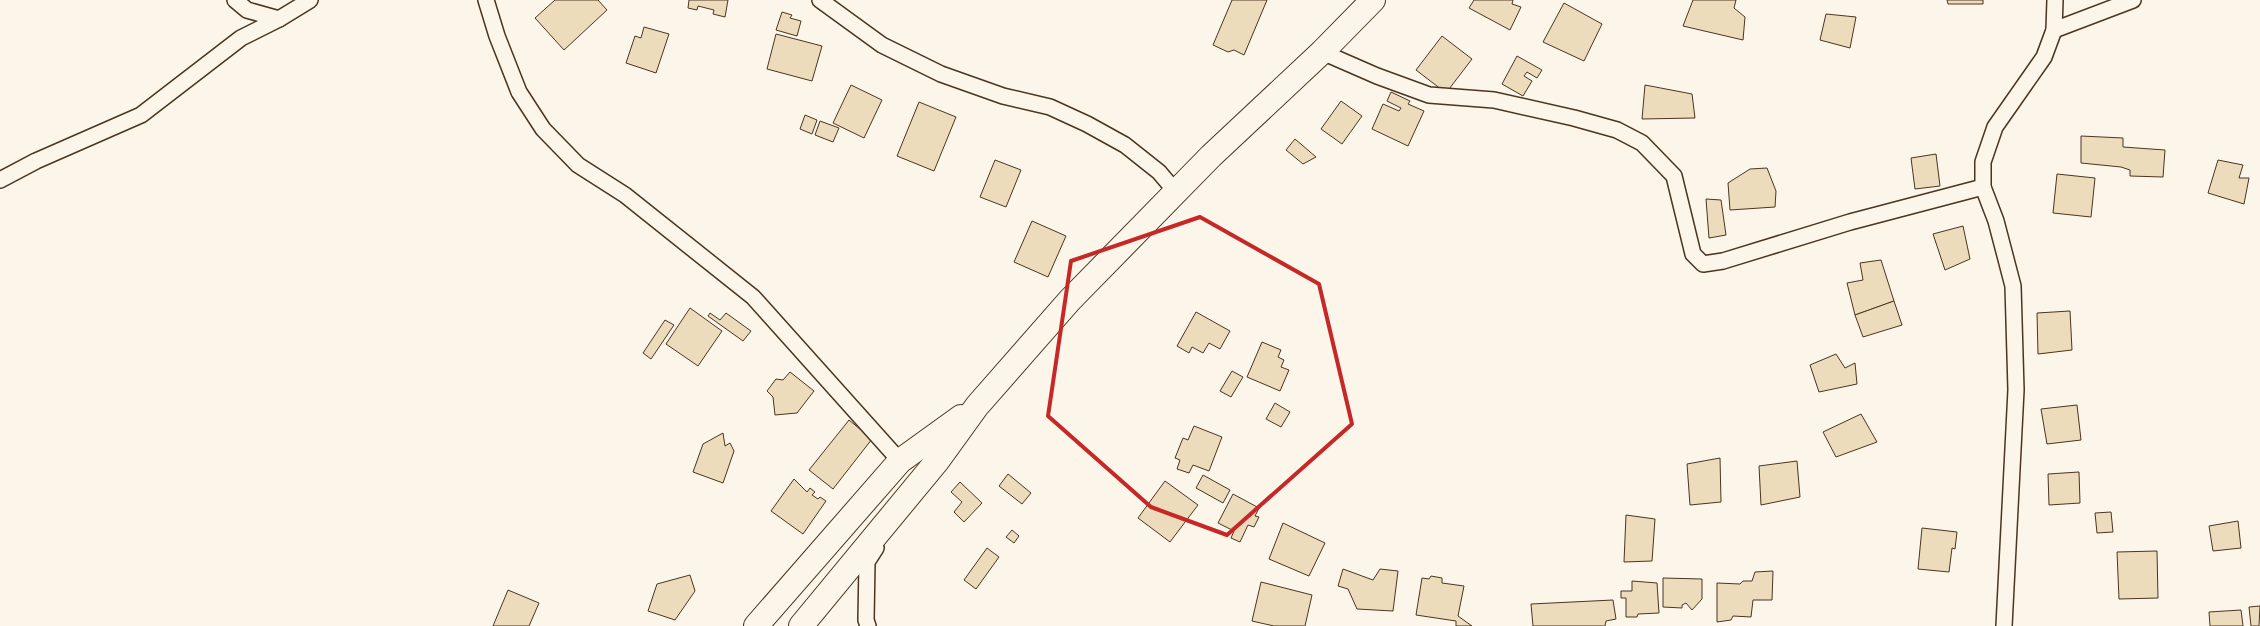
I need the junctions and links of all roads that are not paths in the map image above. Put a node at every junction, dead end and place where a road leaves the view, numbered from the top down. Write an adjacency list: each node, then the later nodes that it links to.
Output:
1 (235, 0): 8 (street)
2 (310, 0): 8 (street)
3 (486, 0): 16 (street)
4 (820, 0): 13 (street)
5 (1373, 0): 10 (main road)
6 (2054, 0): 9 (street)
7 (2133, 0): 9 (street)
8 (280, 20): 11 (street)
9 (2054, 30): 12 (street)
10 (1322, 52): 12 (street); 13 (main road)
11 (0, 180)
12 (1983, 188): 21 (street)
13 (1176, 192): 14 (main road)
14 (977, 406): 15 (main road); 16 (main road)
15 (938, 460): 16 (street); 17 (main road)
16 (900, 461): 18 (main road)
17 (921, 479): 19 (main road); 20 (street)
18 (756, 626)
19 (801, 626)
20 (868, 626)
21 (2004, 626)

